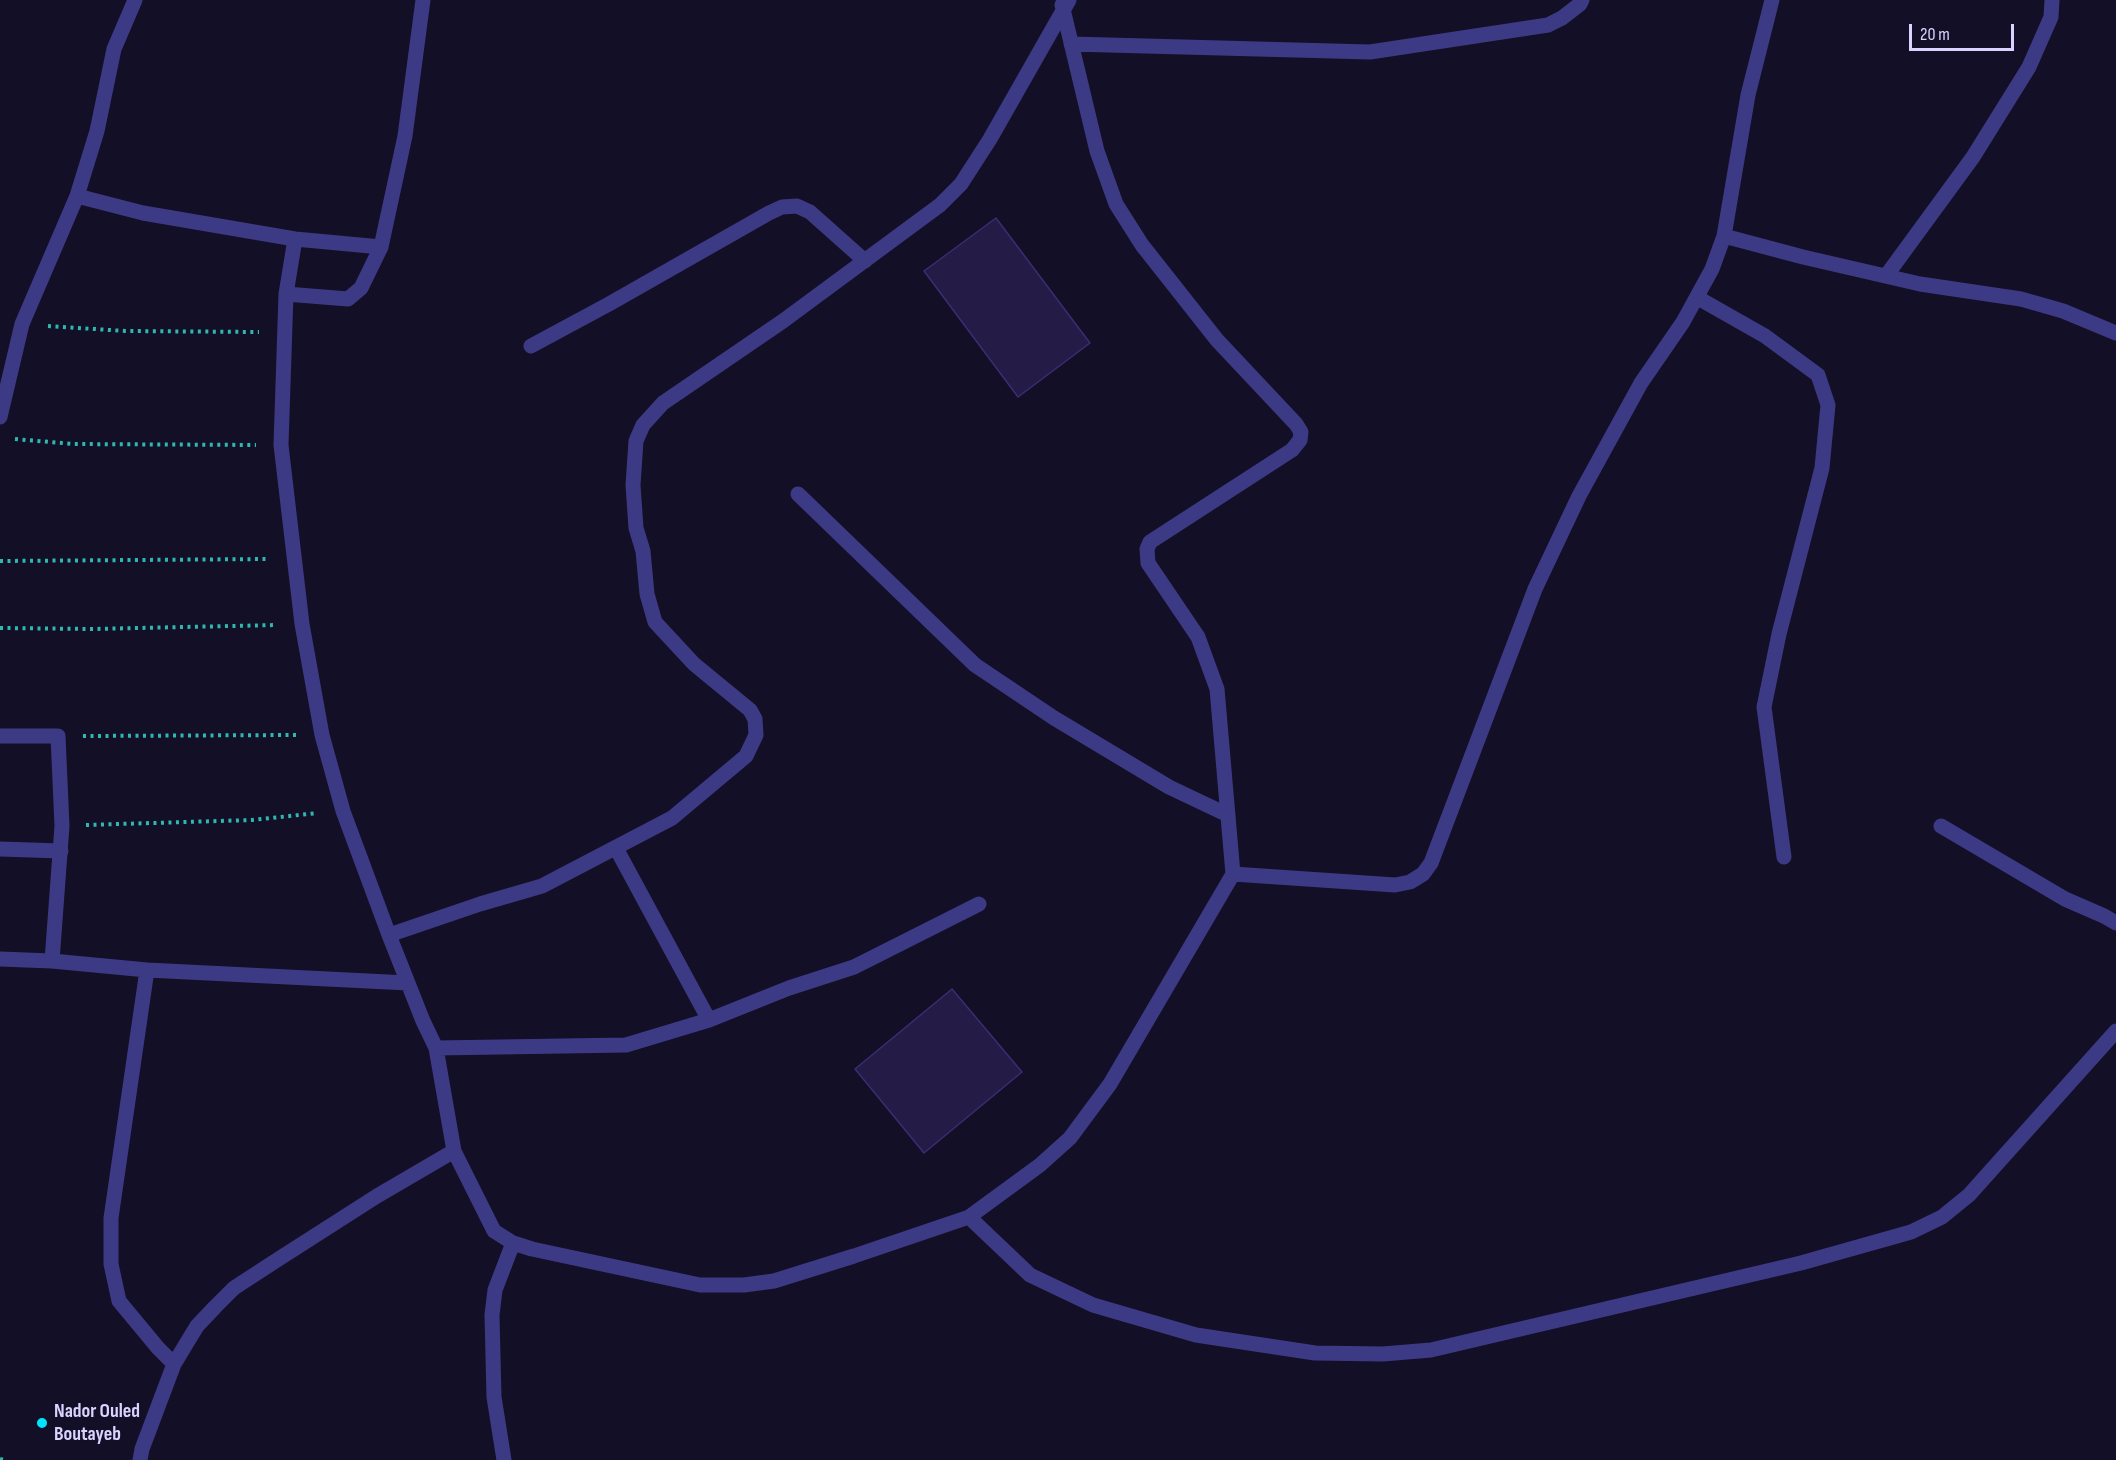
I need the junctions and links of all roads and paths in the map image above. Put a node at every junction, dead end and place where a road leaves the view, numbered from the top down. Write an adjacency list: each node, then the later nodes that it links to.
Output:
1 (135, 0): 8 (street)
2 (423, 0): 11 (street)
3 (1582, 0): 7 (street)
4 (1772, 0): 9 (street)
5 (2052, 0): 13 (street)
6 (1064, 3): 7 (street); 12 (street)
7 (1071, 44): 32 (street)
8 (77, 196): 10 (street); 16 (street)
9 (1724, 236): 13 (street); 15 (street)
10 (295, 239): 11 (street); 14 (street)
11 (381, 247): 14 (street)
12 (865, 261): 19 (street); 35 (street)
13 (1886, 276): 18 (street)
14 (286, 294): 17 (street)
15 (1698, 298): 38 (street); 39 (street)
16 (22, 324): 17 (path); 20 (street)
17 (284, 332): 22 (street)
18 (2116, 333)
19 (531, 346)
20 (0, 417)
21 (10, 439): 22 (path)
22 (281, 445): 24 (street)
23 (798, 494): 32 (street)
24 (293, 559): 25 (path); 26 (street)
25 (0, 561)
26 (302, 624): 27 (path); 28 (street)
27 (0, 628)
28 (322, 735): 30 (path); 31 (street)
29 (0, 736): 30 (street)
30 (58, 736): 33 (street)
31 (343, 811): 33 (path); 42 (street)
32 (1228, 815): 39 (street)
33 (62, 826): 37 (street)
34 (1941, 826): 41 (street)
35 (616, 848): 42 (street); 47 (street)
36 (0, 849): 37 (street)
37 (61, 851): 44 (street)
38 (1784, 857)
39 (1233, 874): 51 (street)
40 (979, 904): 47 (street)
41 (2116, 923)
42 (389, 934): 46 (street)
43 (0, 959): 44 (street)
44 (52, 961): 45 (street)
45 (147, 970): 46 (street); 53 (street)
46 (408, 983): 49 (street)
47 (709, 1020): 49 (street)
48 (2116, 1031): 51 (street)
49 (436, 1048): 50 (street)
50 (453, 1151): 52 (street); 53 (street)
51 (969, 1217): 52 (street)
52 (513, 1243): 55 (street)
53 (174, 1364): 54 (street)
54 (140, 1460)
55 (504, 1460)

